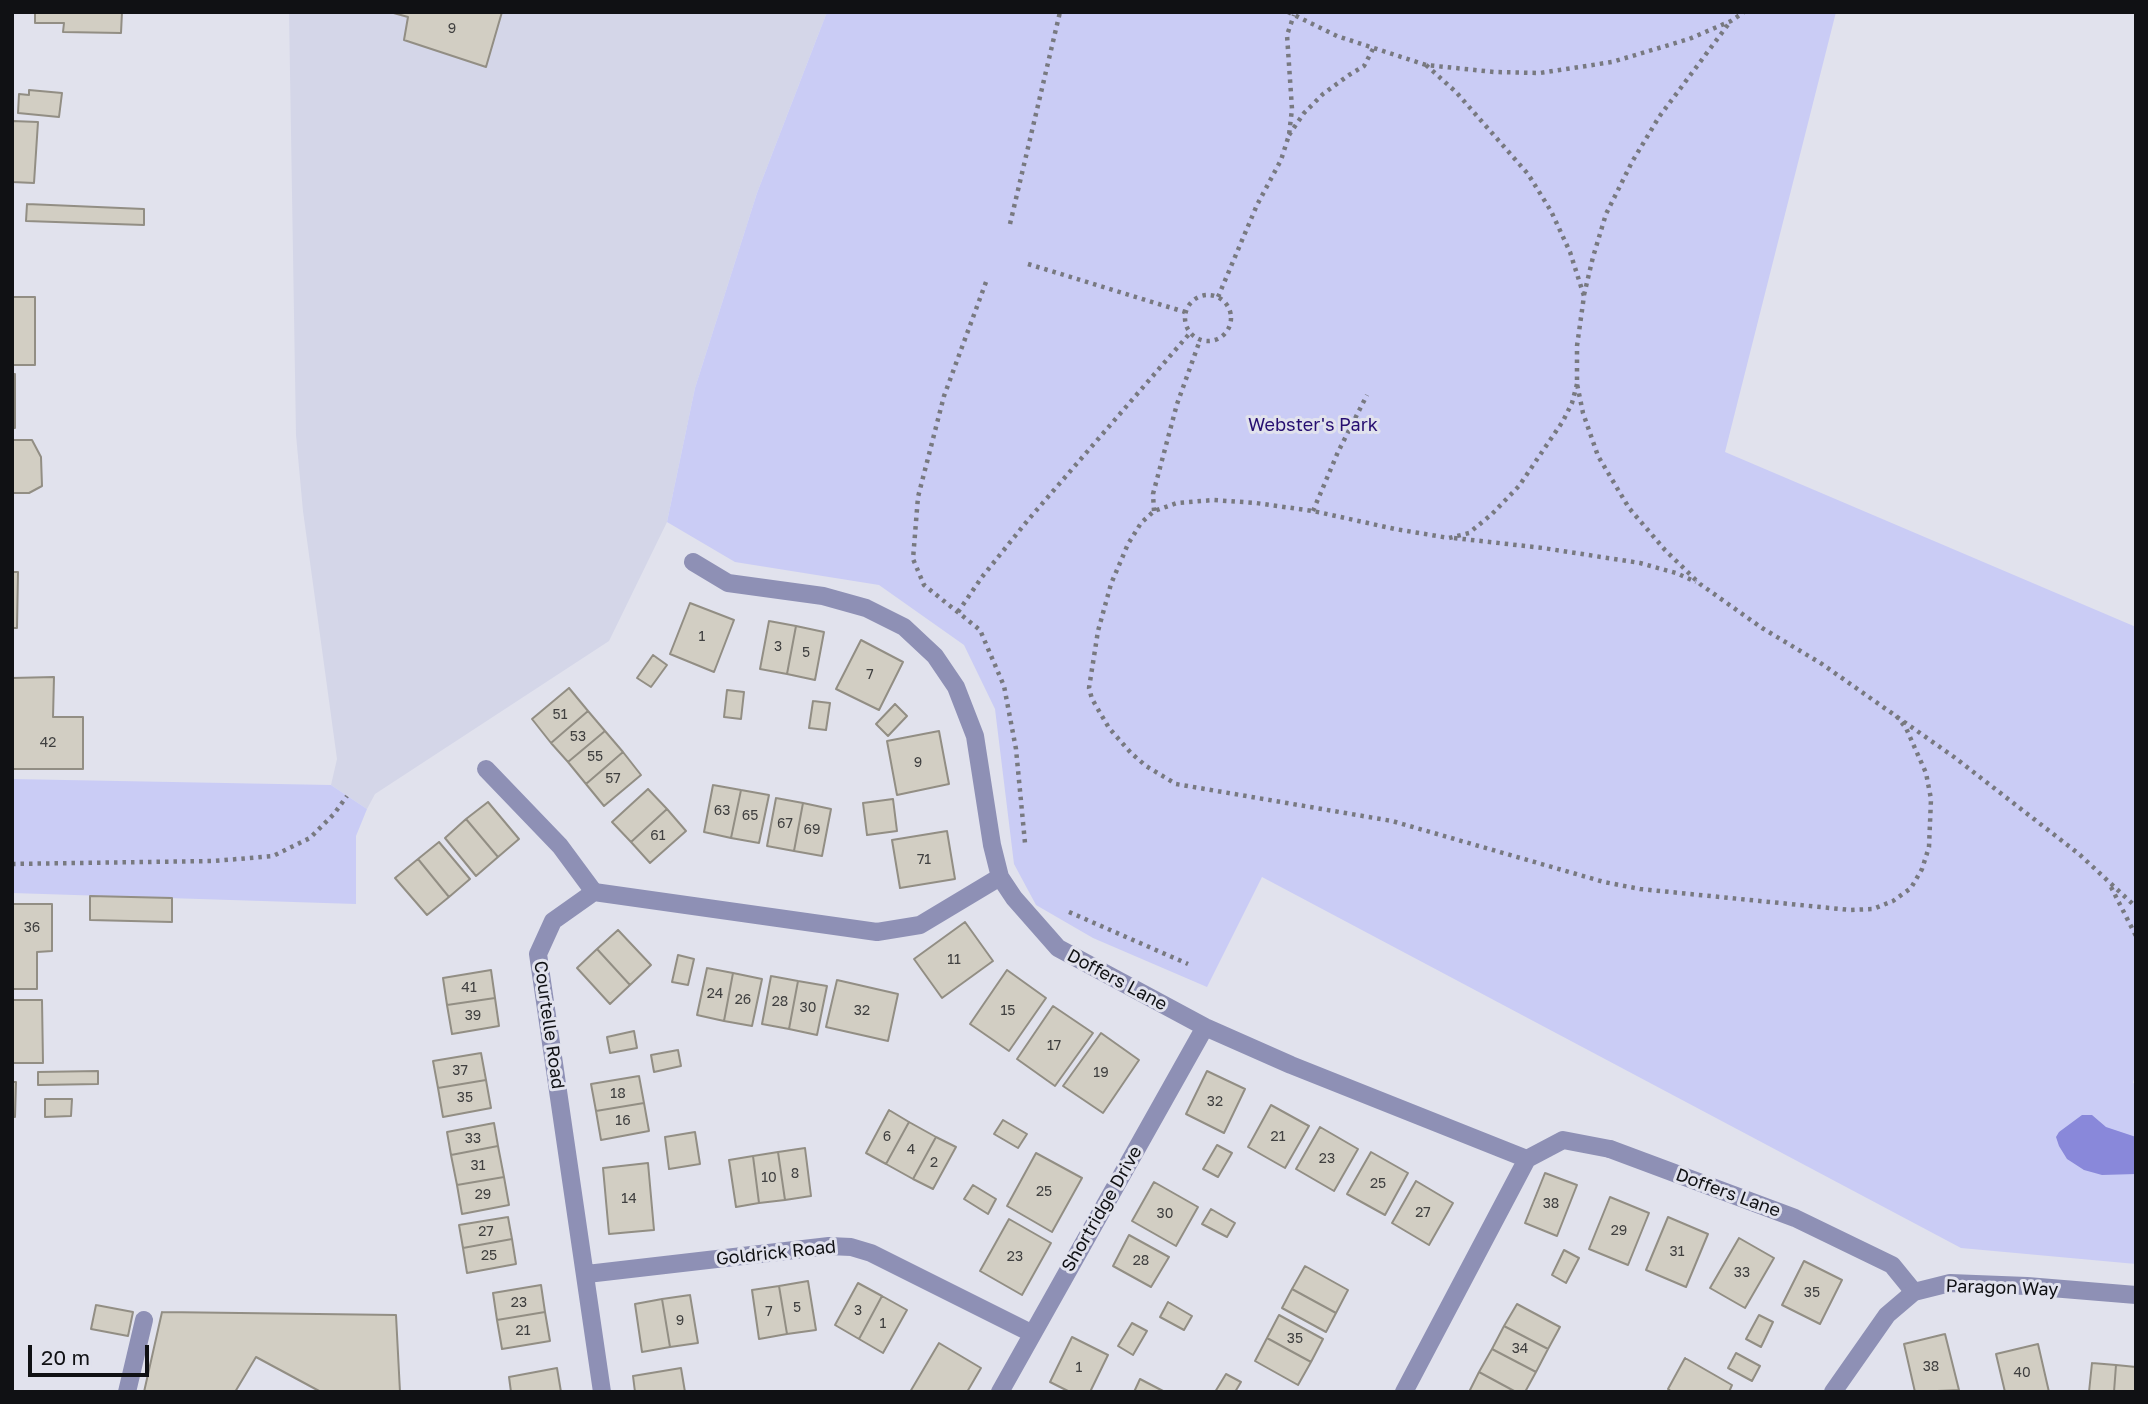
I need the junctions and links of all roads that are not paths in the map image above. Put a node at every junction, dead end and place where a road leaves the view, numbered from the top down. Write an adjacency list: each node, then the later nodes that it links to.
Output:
1 (694, 562): 3 (street, Doffers Lane)
2 (486, 769): 4 (street)
3 (1000, 877): 4 (street); 5 (street, Doffers Lane)
4 (594, 892): 7 (street, Courtelle Road)
5 (1205, 1027): 6 (street, Doffers Lane); 11 (street, Shortridge Drive)
6 (1527, 1159): 8 (street, Doffers Lane); 15 (street)
7 (587, 1274): 11 (street, Goldrick Road); 13 (street, Courtelle Road)
8 (1914, 1292): 9 (street, Paragon Way); 16 (street, Paragon Way)
9 (2136, 1295)
10 (144, 1320): 12 (street)
11 (1031, 1333): 14 (street, Shortridge Drive)
12 (127, 1392)
13 (603, 1392)
14 (1000, 1392)
15 (1404, 1392)
16 (1833, 1392)

